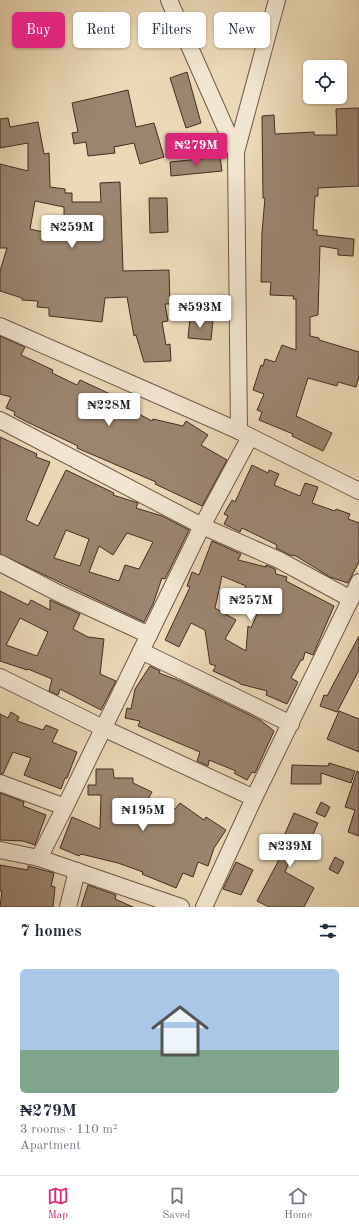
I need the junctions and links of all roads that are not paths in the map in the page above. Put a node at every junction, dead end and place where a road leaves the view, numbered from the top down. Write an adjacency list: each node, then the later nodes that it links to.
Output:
1 (170, 0): 3 (street)
2 (277, 0): 3 (street)
3 (236, 152): 6 (street)
4 (0, 326): 6 (street)
5 (0, 420): 8 (street)
6 (244, 434): 7 (street); 8 (street)
7 (359, 490)
8 (202, 526): 11 (street); 12 (street)
9 (0, 563): 12 (street)
10 (359, 582): 11 (street)
11 (351, 599): 15 (street)
12 (149, 635): 13 (street)
13 (140, 652): 15 (street); 16 (street)
14 (0, 677): 16 (street)
15 (290, 724): 18 (street)
16 (103, 728): 18 (street); 19 (street)
17 (0, 783): 19 (street)
18 (254, 798): 25 (street)
19 (65, 807): 21 (street)
20 (0, 850): 21 (street)
21 (39, 858): 22 (street)
22 (77, 871): 23 (street); 24 (street)
23 (68, 907)
24 (181, 907)
25 (204, 907)

